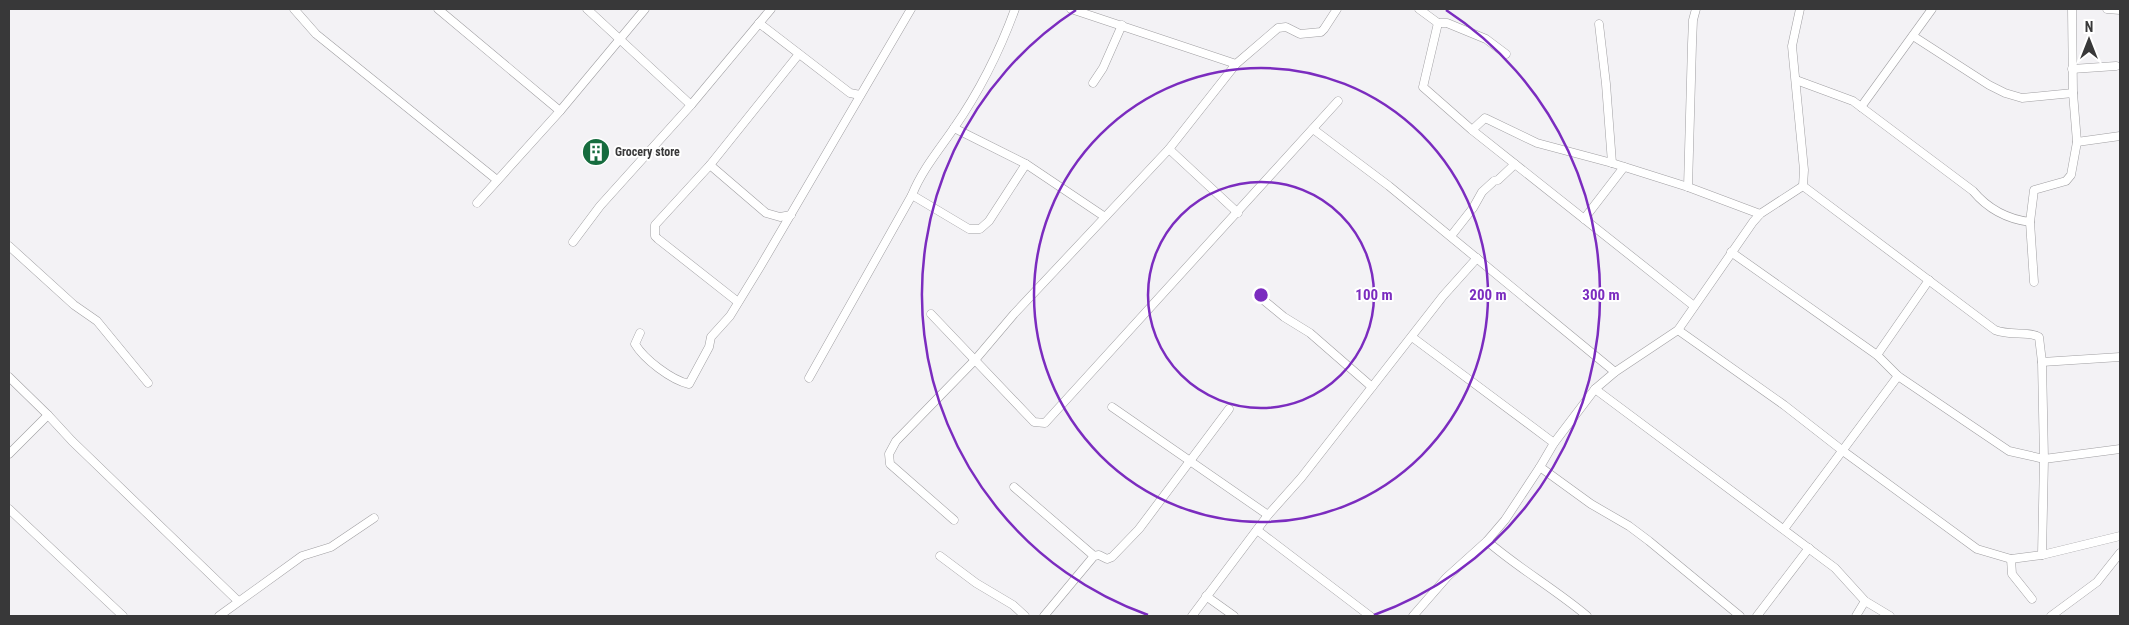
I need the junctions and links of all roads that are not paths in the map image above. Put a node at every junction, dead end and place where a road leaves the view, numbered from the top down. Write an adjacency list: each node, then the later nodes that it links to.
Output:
1 (294, 9): 47 (street)
2 (438, 9): 35 (street)
3 (587, 9): 22 (street)
4 (646, 9): 22 (street)
5 (771, 9): 17 (street)
6 (1015, 9): 36 (street)
7 (1071, 9): 19 (street)
8 (1336, 9): 25 (street)
9 (1420, 9): 18 (street)
10 (1696, 9): 49 (street)
11 (1800, 9): 28 (street)
12 (1932, 9): 21 (street)
13 (2072, 9): 27 (street)
14 (2107, 9): 16 (street)
15 (909, 10): 31 (street)
16 (2120, 10)
17 (759, 23): 23 (street); 33 (street)
18 (1438, 23): 24 (street); 38 (street)
19 (1122, 24): 25 (street); 29 (street)
20 (1599, 24): 42 (street)
21 (1913, 36): 30 (street); 34 (street)
22 (621, 40): 33 (street); 35 (street)
23 (800, 54): 31 (street); 45 (street)
24 (1506, 54)
25 (1236, 64): 41 (street)
26 (2116, 66): 27 (street)
27 (2072, 70): 30 (street)
28 (1796, 80): 34 (street); 48 (street)
29 (1094, 83)
30 (2073, 93): 40 (street)
31 (860, 95): 54 (street)
32 (1338, 101): 37 (street)
33 (692, 106): 59 (street)
34 (1861, 107): 57 (street)
35 (560, 111): 47 (street)
36 (954, 128): 43 (street); 50 (street)
37 (1313, 129): 52 (street); 58 (street)
38 (1472, 130): 42 (street); 44 (street)
39 (2120, 136): 40 (street)
40 (2077, 142): 57 (street)
41 (1169, 149): 52 (street); 55 (street)
42 (1612, 163): 46 (street)
43 (1026, 164): 50 (street); 55 (street)
44 (1515, 164): 56 (street); 58 (street)
45 (710, 165): 54 (street); 66 (street)
46 (1624, 167): 49 (street); 56 (street)
47 (497, 180): 51 (street)
48 (1803, 186): 53 (street); 63 (street)
49 (1688, 187): 53 (street)
50 (912, 196): 79 (street)
51 (477, 203)
52 (1238, 213): 74 (street)
53 (1760, 214): 61 (street)
54 (791, 215): 66 (street)
55 (1105, 217): 74 (street)
56 (1584, 219): 67 (street)
57 (2030, 222): 64 (street)
58 (1451, 236): 62 (street)
59 (573, 242)
60 (9, 246): 80 (street)
61 (1731, 252): 67 (street); 72 (street)
62 (1477, 258): 71 (street); 76 (street)
63 (1929, 280): 72 (street); 75 (street)
64 (2034, 282)
65 (1261, 298): 81 (street)
66 (738, 302): 70 (street)
67 (1694, 306): 69 (street)
68 (931, 314): 74 (street)
69 (1678, 330): 76 (street); 88 (street)
70 (640, 333)
71 (1412, 337): 81 (street); 86 (street)
72 (1877, 355): 77 (street)
73 (2120, 357): 75 (street)
74 (975, 360): 97 (street)
75 (2042, 362): 90 (street)
76 (1615, 372): 82 (street)
77 (1898, 376): 88 (street); 90 (street)
78 (9, 377): 85 (street)
79 (809, 378)
80 (148, 383)
81 (1372, 387): 95 (street)
82 (1595, 389): 86 (street); 98 (street)
83 (1112, 407): 91 (street)
84 (1229, 409): 91 (street)
85 (48, 415): 89 (street); 110 (street)
86 (1554, 443): 92 (street)
87 (2120, 449): 90 (street)
88 (1843, 451): 98 (street); 107 (street)
89 (9, 454)
90 (2044, 459): 104 (street)
91 (1188, 462): 95 (street); 106 (street)
92 (1540, 467): 101 (street); 121 (street)
93 (1014, 487): 106 (street)
94 (9, 508): 113 (street)
95 (1268, 515): 99 (street)
96 (374, 518): 110 (street)
97 (954, 520)
98 (1784, 529): 102 (street)
99 (1256, 530): 108 (street); 119 (street)
100 (2120, 536): 104 (street)
101 (1486, 541): 112 (street); 120 (street)
102 (1809, 548): 111 (street); 122 (street)
103 (2120, 553): 125 (street)
104 (2042, 555): 107 (street)
105 (940, 556): 115 (street)
106 (1094, 556): 116 (street)
107 (2011, 559): 109 (street)
108 (1206, 596): 117 (street); 118 (street)
109 (2032, 599)
110 (238, 601): 114 (street)
111 (1865, 601): 123 (street); 124 (street)
112 (1417, 615)
113 (123, 616)
114 (219, 616)
115 (1025, 616)
116 (1044, 616)
117 (1192, 616)
118 (1234, 616)
119 (1370, 616)
120 (1587, 616)
121 (1740, 616)
122 (1757, 616)
123 (1856, 616)
124 (1890, 616)
125 (2052, 616)

